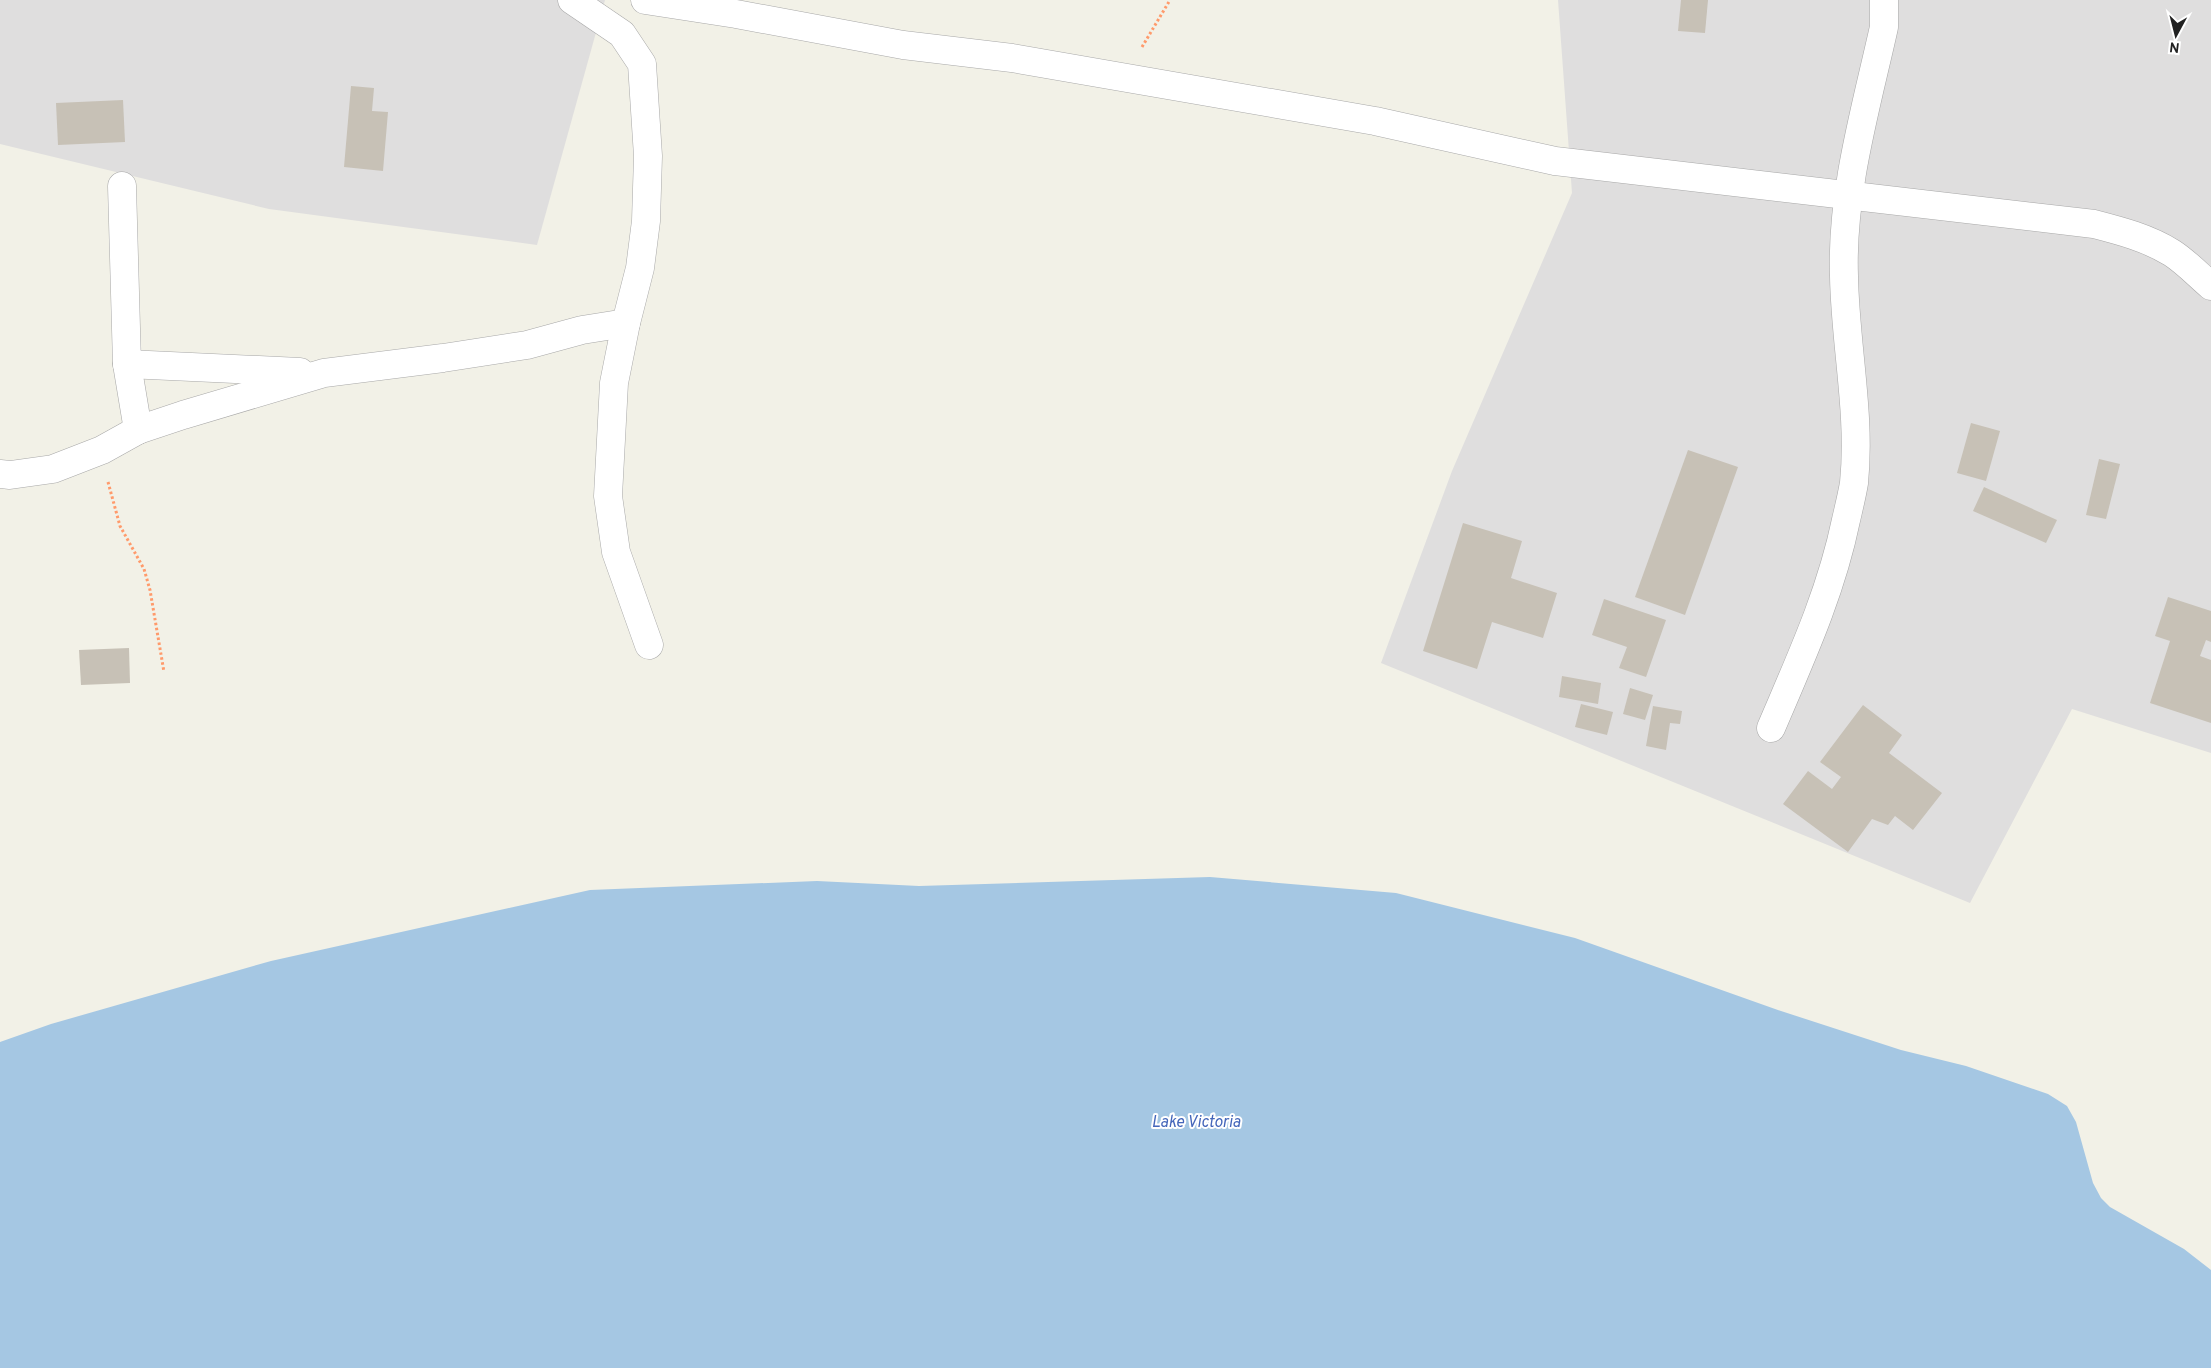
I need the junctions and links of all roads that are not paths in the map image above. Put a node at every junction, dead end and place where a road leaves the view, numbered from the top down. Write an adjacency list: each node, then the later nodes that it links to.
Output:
1 (572, 0): 7 (street)
2 (645, 0): 5 (street)
3 (1884, 0): 5 (street)
4 (122, 186): 8 (street)
5 (1848, 195): 6 (street); 13 (street)
6 (2211, 286)
7 (626, 324): 9 (street); 12 (street)
8 (127, 364): 9 (street); 10 (street)
9 (324, 373): 10 (street)
10 (138, 430): 11 (street)
11 (0, 474)
12 (649, 645)
13 (1771, 728)

